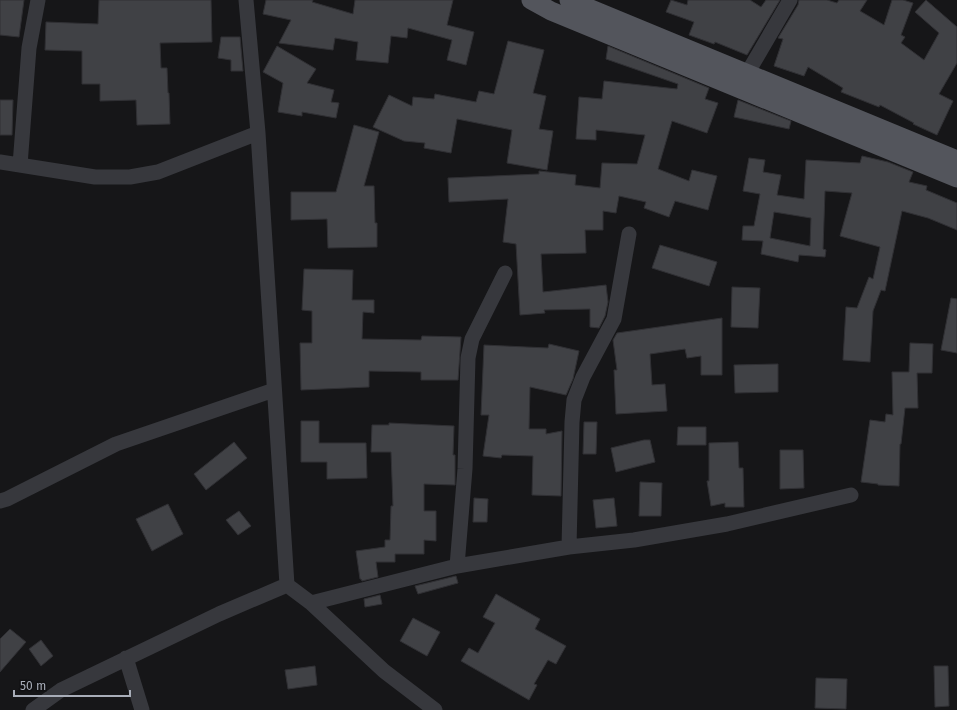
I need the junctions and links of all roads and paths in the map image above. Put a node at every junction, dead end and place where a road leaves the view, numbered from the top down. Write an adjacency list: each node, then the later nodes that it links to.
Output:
1 (38, 0): 10 (street)
2 (246, 0): 7 (street)
3 (531, 0): 11 (main road)
4 (570, 0): 6 (main road)
5 (790, 0): 6 (street)
6 (748, 72): 8 (main road)
7 (258, 133): 10 (street); 14 (street)
8 (957, 160)
9 (0, 162): 10 (street)
10 (20, 165)
11 (957, 178)
12 (629, 234): 17 (street)
13 (505, 273): 18 (street)
14 (274, 390): 16 (street); 19 (street)
15 (851, 495): 17 (street)
16 (0, 501)
17 (568, 547): 18 (street)
18 (457, 566): 20 (street)
19 (287, 585): 20 (street); 21 (street)
20 (311, 603): 24 (street)
21 (126, 658): 22 (street); 23 (street)
22 (33, 710)
23 (142, 710)
24 (435, 710)

